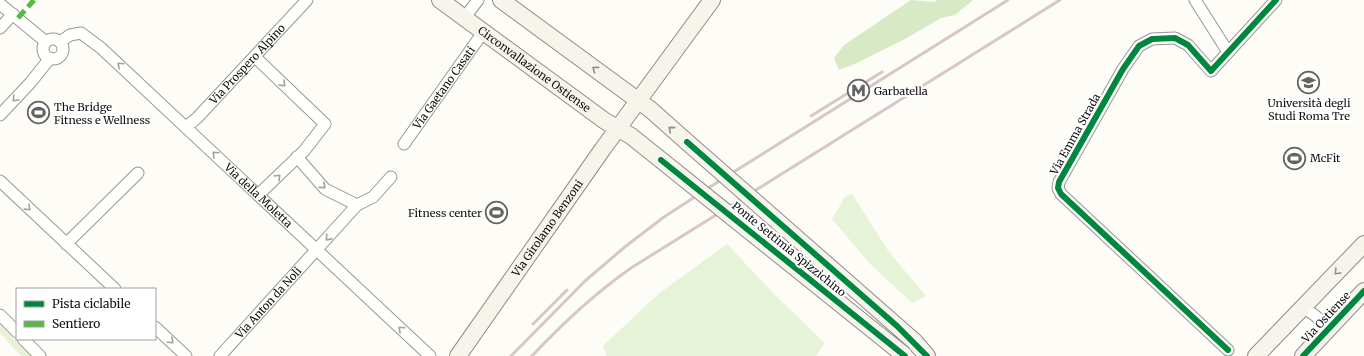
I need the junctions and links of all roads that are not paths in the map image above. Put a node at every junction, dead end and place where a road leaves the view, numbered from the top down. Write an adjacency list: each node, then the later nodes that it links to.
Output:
1 (307, 0): 16 (street, Via Prospero Alpino)
2 (440, 0): 10 (main road, Circonvallazione Ostiense)
3 (478, 0): 10 (street)
4 (501, 0): 18 (main road, one-way to 4)
5 (712, 0): 18 (main road, Via Girolamo Benzoni)
6 (1195, 0): 15 (street)
7 (1276, 0): 15 (street)
8 (0, 4): 9 (street)
9 (13, 14): 11 (street); 13 (street)
10 (465, 17): 12 (main road, Circonvallazione Ostiense)
11 (0, 28)
12 (484, 31): 21 (main road, Circonvallazione Ostiense); 22 (street, Via Gaetano Casati)
13 (46, 42): 14 (street); 17 (street)
14 (60, 42): 17 (street); 20 (street, Via della Moletta, one-way to 14)
15 (1228, 52): 40 (street, Via Emma Strada)
16 (255, 57): 20 (street, Via Prospero Alpino); 23 (street, one-way to 23)
17 (50, 58): 19 (street, one-way to 19)
18 (638, 101): 21 (main road, Via Girolamo Benzoni); 47 (main road, Ponte Settimia Spizzichino, one-way to 18, bridge)
19 (0, 115)
20 (186, 127): 27 (street, Via della Moletta, one-way to 20)
21 (628, 134): 41 (main road, Ponte Settimia Spizzichino, bridge); 46 (main road, Via Girolamo Benzoni)
22 (404, 144)
23 (297, 158): 27 (street, one-way to 23); 28 (street, one-way to 28)
24 (138, 172): 29 (street)
25 (391, 177): 28 (street, Via Anton da Noli)
26 (0, 181): 29 (street, one-way to 29)
27 (258, 195): 31 (street, Via della Moletta)
28 (357, 205): 31 (street, Via Anton da Noli, one-way to 31)
29 (66, 244): 32 (street)
30 (1364, 244): 34 (main road, Via Ostiense, one-way to 34)
31 (317, 250): 44 (street, Via Anton da Noli); 45 (street, Via della Moletta, one-way to 31)
32 (114, 288)
33 (1364, 291): 38 (main road, Via Ostiense)
34 (1303, 308): 38 (street, Via Ostiense); 48 (main road, Via Ostiense)
35 (0, 315): 37 (street)
36 (156, 328): 43 (street, one-way to 43)
37 (16, 331)
38 (1323, 335): 49 (main road, Via Ostiense)
39 (24, 340): 42 (street)
40 (1228, 350)
41 (904, 355)
42 (40, 356)
43 (186, 356)
44 (220, 356)
45 (430, 356)
46 (458, 356)
47 (927, 356)
48 (1256, 356)
49 (1303, 356)

